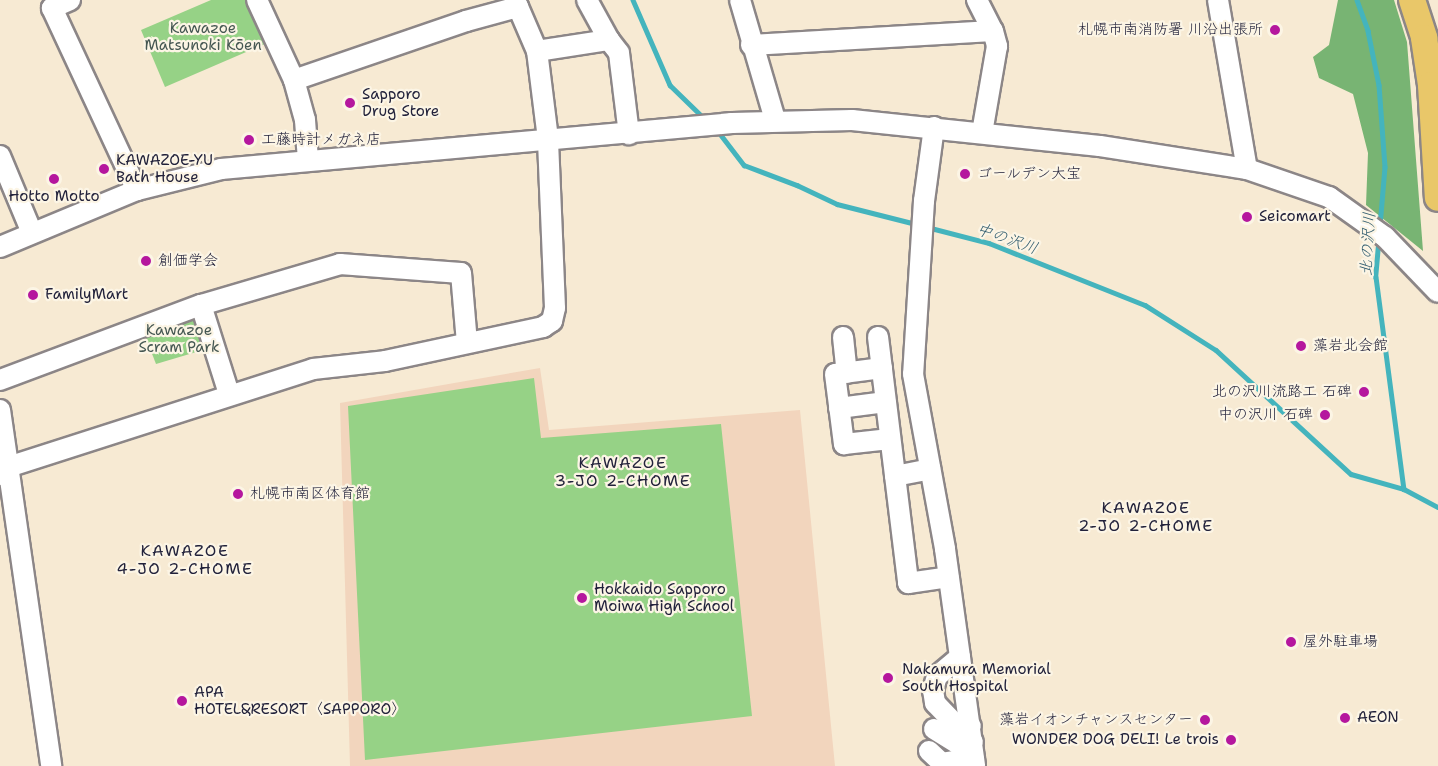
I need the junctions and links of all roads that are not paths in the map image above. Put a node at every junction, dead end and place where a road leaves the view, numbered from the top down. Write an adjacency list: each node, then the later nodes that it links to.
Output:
1 (70, 0): 22 (street)
2 (257, 0): 13 (street)
3 (587, 0): 10 (street)
4 (740, 0): 11 (street)
5 (977, 0): 9 (street)
6 (1218, 0): 21 (street)
7 (1412, 0): 23 (main road)
8 (516, 3): 12 (street); 13 (street)
9 (993, 31): 11 (street); 16 (street)
10 (609, 40): 12 (street); 17 (street)
11 (751, 45): 14 (street)
12 (537, 51): 18 (street)
13 (294, 80): 20 (street)
14 (775, 120): 15 (street); 17 (street)
15 (934, 127): 16 (street); 40 (street)
16 (982, 133): 21 (street)
17 (629, 134): 18 (street)
18 (548, 139): 20 (street); 30 (street)
19 (0, 156): 24 (street)
20 (308, 160): 22 (street)
21 (1247, 169): 26 (street)
22 (137, 190): 24 (street)
23 (1438, 198)
24 (32, 233): 25 (street)
25 (0, 247)
26 (1438, 292)
27 (201, 305): 30 (street); 33 (street); 34 (street)
28 (843, 337): 32 (street)
29 (878, 337): 31 (street)
30 (468, 343): 34 (street)
31 (882, 368): 32 (street); 35 (street)
32 (847, 373): 36 (street)
33 (0, 380)
34 (229, 394): 41 (street)
35 (886, 402): 36 (street); 39 (street)
36 (839, 408): 39 (street)
37 (0, 410): 38 (street)
38 (0, 417): 41 (street)
39 (890, 439): 42 (street)
40 (930, 469): 42 (street); 43 (street)
41 (4, 471): 48 (street)
42 (895, 476): 43 (street)
43 (949, 577): 44 (street)
44 (960, 657): 46 (street); 46 (street)
45 (934, 729): 46 (street)
46 (973, 748): 47 (street)
47 (929, 751)
48 (51, 766)

